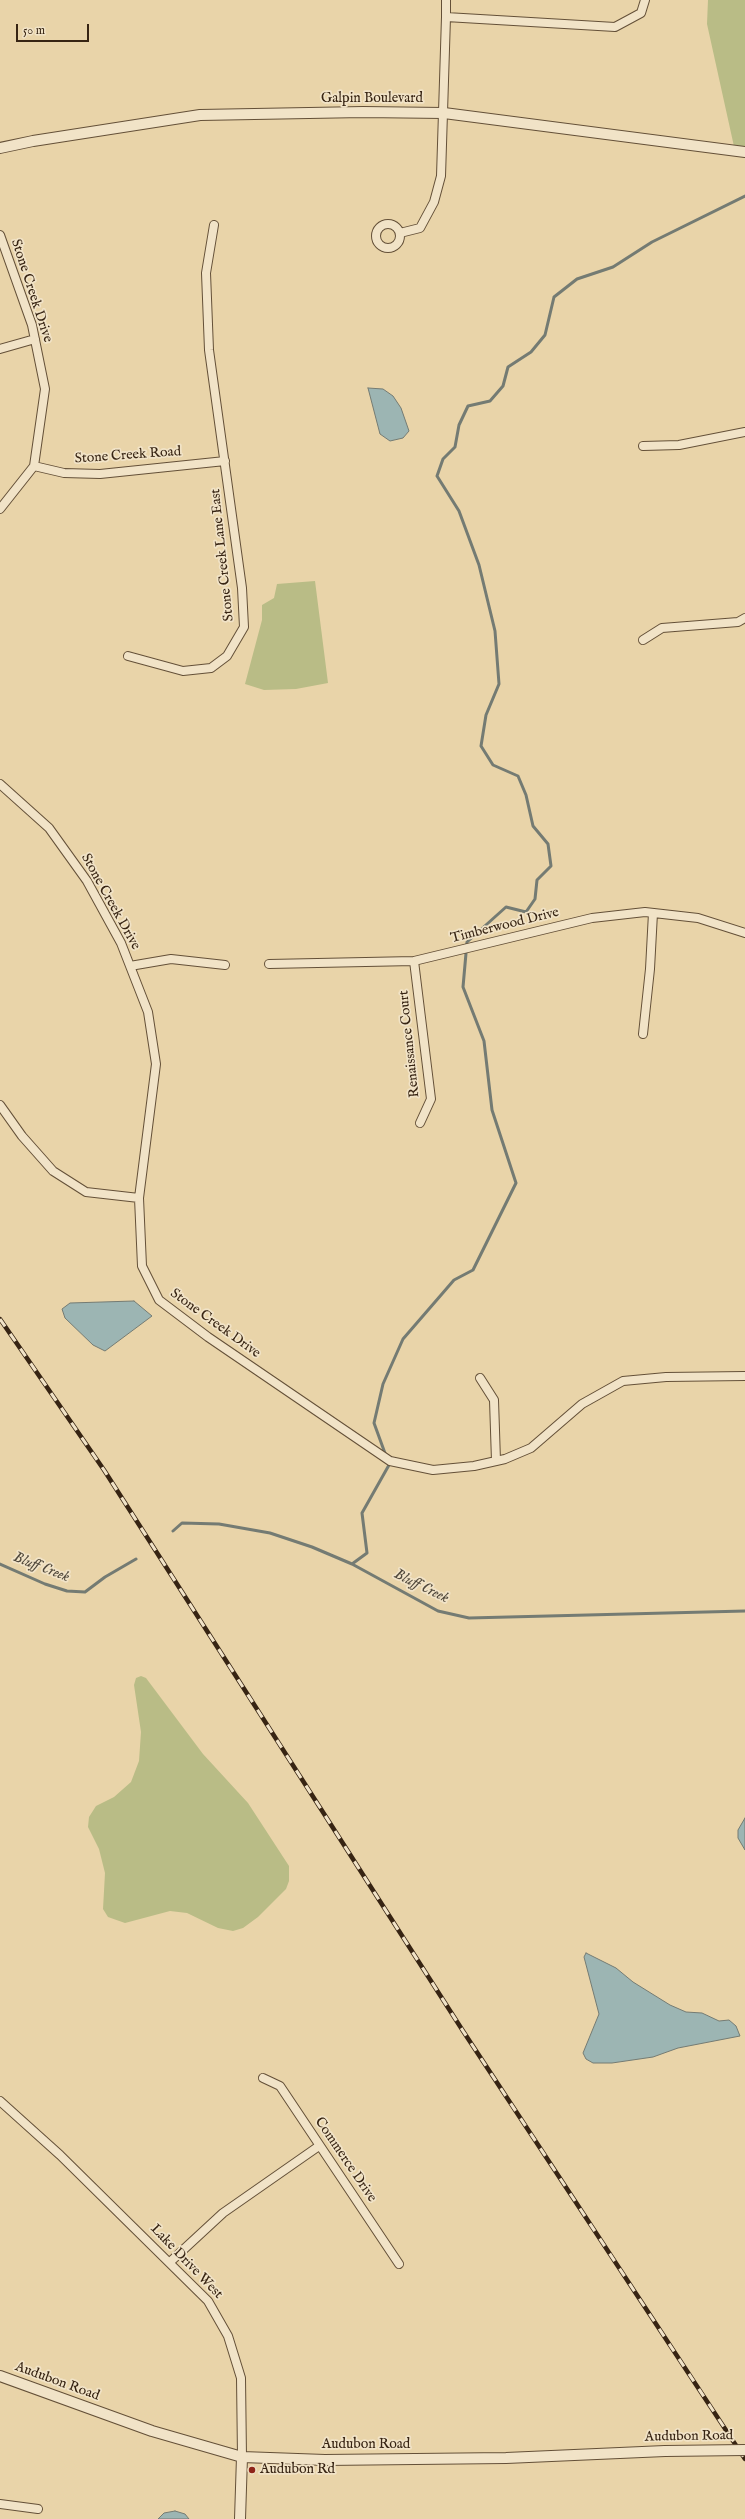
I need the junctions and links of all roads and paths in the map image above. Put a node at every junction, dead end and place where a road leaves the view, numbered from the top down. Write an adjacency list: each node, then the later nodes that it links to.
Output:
1 (446, 0): 3 (street)
2 (645, 0): 3 (street)
3 (446, 17): 4 (street)
4 (444, 113): 5 (street, Galpin Boulevard); 6 (street, Galpin Boulevard); 8 (street)
5 (0, 148)
6 (745, 152)
7 (214, 224): 14 (street, Stone Creek Lane East)
8 (400, 233)
9 (0, 235): 10 (street, Stone Creek Drive)
10 (35, 338): 11 (street); 15 (street, Stone Creek Drive)
11 (0, 349)
12 (745, 432): 13 (street)
13 (643, 446)
14 (225, 460): 15 (street, Stone Creek Road); 19 (street, Stone Creek Lane East)
15 (34, 466): 16 (street)
16 (0, 509)
17 (745, 618): 18 (street)
18 (643, 640)
19 (128, 656)
20 (0, 784): 26 (street, Stone Creek Drive)
21 (653, 913): 22 (street, Timberwood Drive); 23 (street, Timberwood Drive); 27 (street)
22 (745, 933)
23 (414, 961): 24 (street, Timberwood Drive); 29 (street, Renaissance Court)
24 (269, 964)
25 (225, 965): 26 (street)
26 (130, 966): 30 (street, Stone Creek Drive)
27 (643, 1034)
28 (0, 1105): 30 (street)
29 (420, 1123)
30 (139, 1198): 33 (street, Stone Creek Drive)
31 (745, 1376): 33 (street, Stone Creek Drive)
32 (480, 1378): 33 (street)
33 (496, 1461)
34 (263, 2078): 36 (street, Commerce Drive)
35 (0, 2101): 37 (street, Lake Drive West)
36 (319, 2146): 37 (street); 38 (street, Commerce Drive)
37 (170, 2262): 41 (street, Lake Drive West)
38 (399, 2264)
39 (0, 2376): 41 (street, Audubon Road)
40 (745, 2450): 41 (street, Audubon Road, bridge)
41 (242, 2457): 44 (street, Lake Drive West)
42 (0, 2504): 43 (street)
43 (38, 2510)
44 (240, 2519)

